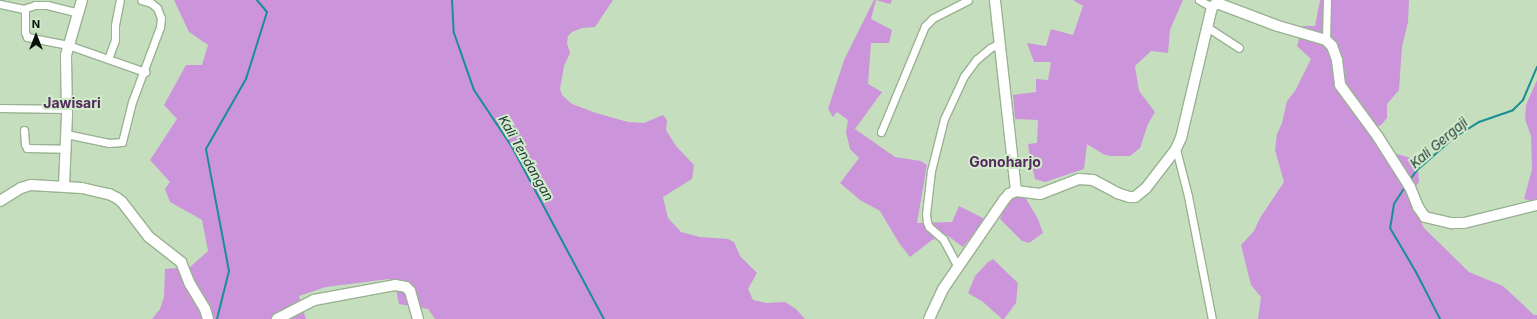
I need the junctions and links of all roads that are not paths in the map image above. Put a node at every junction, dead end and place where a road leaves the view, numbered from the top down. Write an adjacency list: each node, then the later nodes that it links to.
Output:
1 (82, 0): 11 (street)
2 (120, 0): 17 (street)
3 (141, 0): 18 (street)
4 (968, 0): 22 (street)
5 (996, 0): 14 (street)
6 (1199, 0): 8 (street)
7 (1327, 0): 13 (street)
8 (1216, 3): 12 (street); 13 (street)
9 (0, 4): 10 (street)
10 (25, 9): 11 (street); 15 (street)
11 (78, 13): 15 (street)
12 (1208, 27): 16 (street); 25 (street)
13 (1326, 40): 29 (street)
14 (1000, 43): 27 (street); 30 (street)
15 (68, 45): 17 (street); 20 (street)
16 (1239, 48)
17 (108, 59): 18 (street)
18 (145, 72): 23 (street)
19 (0, 108): 20 (street)
20 (67, 109): 23 (street)
21 (24, 130): 24 (street)
22 (881, 132)
23 (66, 134): 24 (street)
24 (66, 149): 26 (street)
25 (1176, 149): 27 (street); 35 (street)
26 (64, 186): 28 (street); 31 (street)
27 (1016, 191): 30 (street)
28 (0, 201)
29 (1537, 205)
30 (958, 267): 34 (street)
31 (208, 319)
32 (277, 319): 33 (street)
33 (418, 319)
34 (929, 319)
35 (1212, 319)

